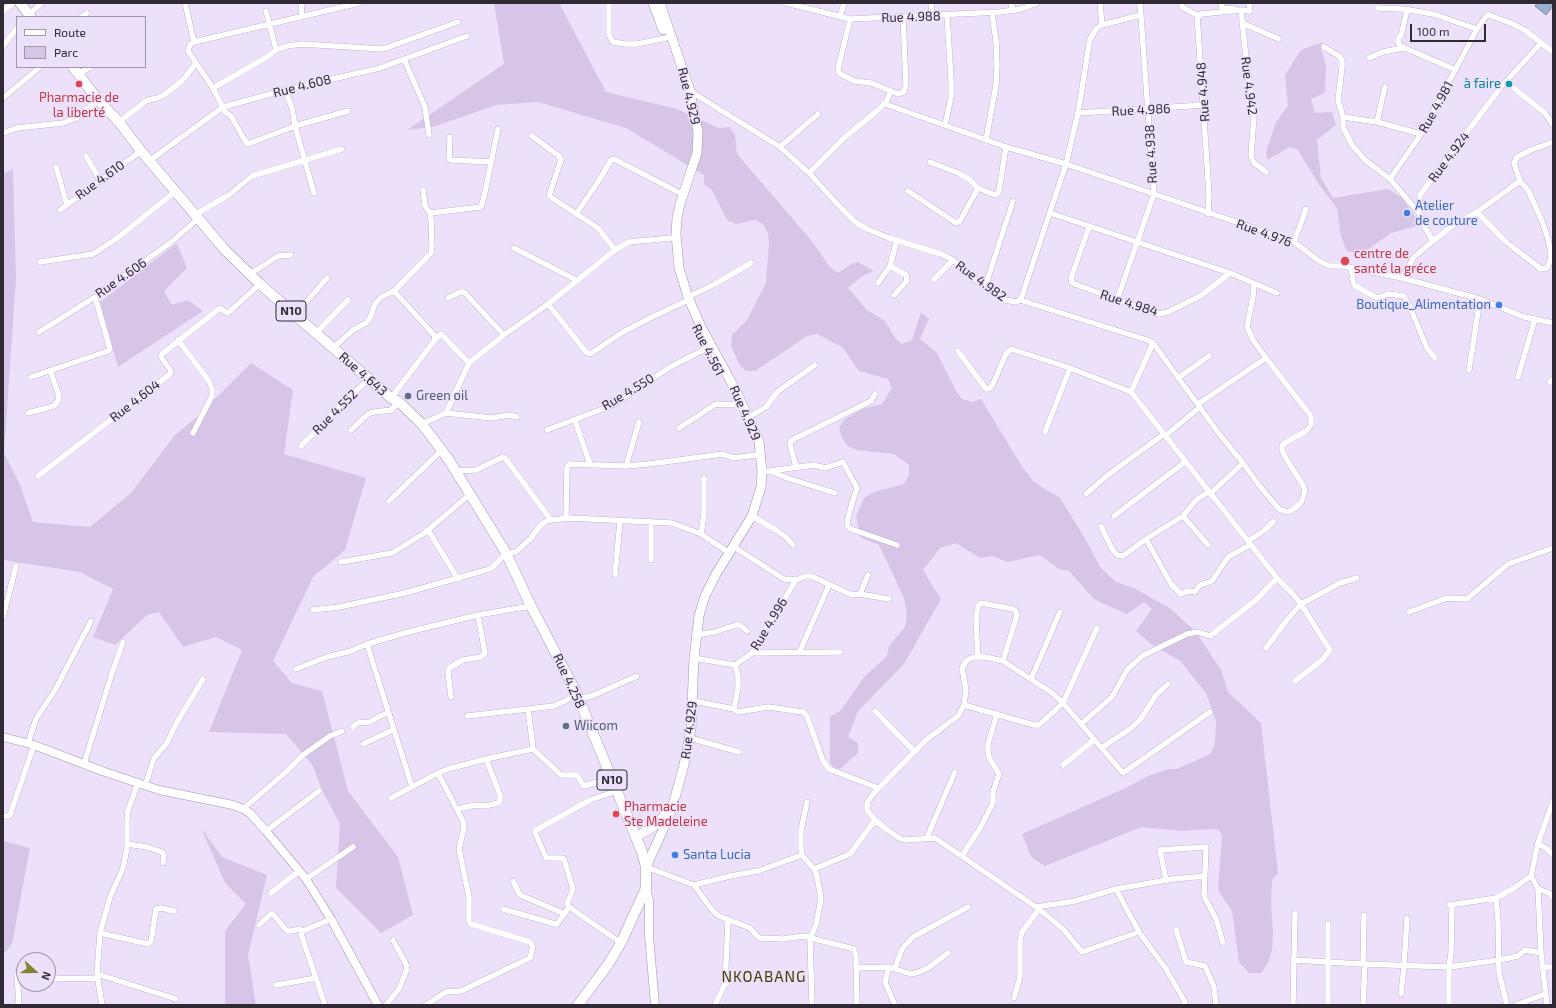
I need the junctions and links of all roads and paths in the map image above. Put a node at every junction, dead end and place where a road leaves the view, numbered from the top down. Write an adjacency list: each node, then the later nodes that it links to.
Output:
1 (13, 3): 23 (street)
2 (20, 3): 31 (highway)
3 (42, 3): 31 (street)
4 (185, 3): 47 (street)
5 (301, 3): 34 (street)
6 (359, 3): 34 (street)
7 (609, 3): 45 (street)
8 (653, 3): 45 (main road, Rue 4.561)
9 (660, 3): 65 (main road, Rue 4.929)
10 (786, 3): 35 (street, Rue 4.988)
11 (844, 3): 35 (street)
12 (931, 3): 33 (street)
13 (1011, 3): 25 (street)
14 (1038, 3): 25 (street, Rue 4.988)
15 (1100, 3): 41 (street)
16 (1140, 3): 29 (street, Rue 4.938)
17 (1181, 3): 30 (street)
18 (1220, 3): 21 (street)
19 (1249, 3): 21 (street)
20 (1377, 8): 22 (street)
21 (1241, 10): 30 (street); 39 (street, Rue 4.942)
22 (1407, 10): 43 (street); 51 (street)
23 (3, 11)
24 (266, 11): 40 (street)
25 (1013, 11): 27 (street, Rue 4.988)
26 (87, 13): 32 (street)
27 (992, 13): 28 (street, Rue 4.988); 88 (street)
28 (947, 15): 33 (street, Rue 4.988); 79 (street)
29 (1141, 15): 41 (street); 72 (street, Rue 4.938)
30 (1197, 15): 70 (street, Rue 4.948)
31 (29, 16)
32 (82, 16)
33 (932, 16): 36 (street, Rue 4.988)
34 (302, 17): 40 (street)
35 (840, 17): 37 (street, Rue 4.988)
36 (903, 17): 37 (street, Rue 4.988); 66 (street)
37 (850, 19): 66 (street)
38 (458, 22): 52 (street)
39 (1242, 23): 46 (street); 101 (street, Rue 4.942)
40 (269, 25): 47 (street); 52 (street)
41 (1102, 25): 74 (street, Rue 4.982)
42 (16, 29): 49 (street)
43 (1478, 29): 48 (street, Rue 4.981); 60 (street, Rue 4.981)
44 (467, 36): 55 (street, Rue 4.608)
45 (666, 38): 109 (main road, Rue 4.561)
46 (1279, 39)
47 (194, 42): 56 (street)
48 (1541, 43): 53 (street, Rue 4.981); 61 (street, Rue 4.924)
49 (3, 46)
50 (1324, 47): 76 (street)
51 (1403, 48): 54 (street); 60 (street)
52 (276, 50): 62 (street)
53 (1553, 52)
54 (1369, 58)
55 (404, 59): 64 (street, Rue 4.608); 85 (street)
56 (196, 63): 62 (street); 77 (street)
57 (39, 68): 67 (street)
58 (86, 68): 59 (street)
59 (76, 70): 68 (highway, Rue 4.643 / N10)
60 (1456, 70): 84 (street, Rue 4.981)
61 (1506, 82): 80 (street); 120 (street, Rue 4.924)
62 (213, 88): 71 (street)
63 (1385, 88): 78 (street)
64 (285, 90): 71 (street, Rue 4.608); 81 (street)
65 (690, 91): 90 (street, Rue 4.982); 153 (main road, Rue 4.929)
66 (890, 92): 69 (street)
67 (3, 98)
68 (98, 100): 77 (highway, Rue 4.643 / N10); 83 (street)
69 (885, 104): 79 (street, Rue 4.976); 102 (street)
70 (1204, 105): 72 (street, Rue 4.986); 122 (street, Rue 4.948)
71 (223, 107): 81 (street); 96 (street, Rue 4.608)
72 (1149, 110): 74 (street, Rue 4.986); 112 (street, Rue 4.938)
73 (348, 111): 81 (street)
74 (1078, 113): 99 (street, Rue 4.982)
75 (818, 114): 90 (street)
76 (1343, 117): 78 (street); 103 (street)
77 (119, 122): 93 (highway, Rue 4.643 / N10)
78 (1377, 122): 84 (street)
79 (945, 125): 88 (street, Rue 4.976)
80 (1553, 125)
81 (295, 126): 95 (street)
82 (498, 129): 97 (street)
83 (3, 133)
84 (1421, 134): 103 (street, Rue 4.981)
85 (429, 135)
86 (532, 136): 121 (street)
87 (450, 137): 97 (street)
88 (986, 140): 91 (street, Rue 4.976)
89 (1553, 142): 105 (street)
90 (780, 147): 102 (street, Rue 4.982)
91 (1006, 147): 99 (street, Rue 4.976); 106 (street)
92 (342, 149): 95 (street, Rue 4.606)
93 (141, 151): 96 (highway, Rue 4.643 / N10); 104 (street, Rue 4.610)
94 (86, 156): 104 (street)
95 (304, 160): 111 (street); 123 (street, Rue 4.606)
96 (150, 161): 108 (highway, Rue 4.643 / N10)
97 (491, 162): 118 (street)
98 (930, 162): 106 (street)
99 (1066, 164): 112 (street, Rue 4.976); 119 (street, Rue 4.982)
100 (56, 167): 114 (street)
101 (1266, 172)
102 (809, 173): 126 (street, Rue 4.982)
103 (1390, 179): 120 (street)
104 (100, 180): 114 (street, Rue 4.610)
105 (1520, 181): 117 (street); 117 (street)
106 (978, 188): 110 (street)
107 (423, 190): 118 (street)
108 (176, 191): 123 (highway, Rue 4.643 / N10); 134 (street)
109 (678, 192): 121 (street); 125 (main road, Rue 4.561)
110 (908, 192)
111 (314, 193)
112 (1154, 194): 122 (street, Rue 4.976); 129 (street, Rue 4.938)
113 (1013, 202): 147 (street)
114 (67, 205): 116 (street, Rue 4.610)
115 (1306, 209): 128 (street)
116 (60, 210)
117 (1477, 212): 127 (street)
118 (430, 213): 148 (street)
119 (1050, 213): 124 (street); 156 (street, Rue 4.982)
120 (1419, 213): 127 (street)
121 (576, 214): 131 (street)
122 (1208, 214): 128 (street, Rue 4.976)
123 (197, 216): 139 (highway, Rue 4.643 / N10); 151 (street, Rue 4.606)
124 (1089, 226): 129 (street); 157 (street, Rue 4.984)
125 (671, 238): 131 (street); 153 (main road, Rue 4.561)
126 (897, 240): 133 (street, Rue 4.982); 136 (street)
127 (1433, 241): 141 (street)
128 (1294, 242): 137 (street, Rue 4.976)
129 (1138, 243): 138 (street); 157 (street, Rue 4.938)
130 (514, 248): 143 (street)
131 (615, 250): 143 (street)
132 (291, 255): 139 (street)
133 (953, 260): 142 (street); 147 (street, Rue 4.982)
134 (40, 262)
135 (751, 263): 153 (street)
136 (890, 266): 144 (street); 150 (street)
137 (1351, 268): 141 (street, Rue 4.976); 173 (street)
138 (1230, 273): 146 (street); 157 (street, Rue 4.984)
139 (250, 274): 145 (highway, Rue 4.643 / N10)
140 (327, 278): 159 (street)
141 (1402, 278): 154 (street, Rue 4.976)
142 (934, 279)
143 (578, 281): 158 (street)
144 (878, 283)
145 (260, 284): 159 (highway, Rue 4.643 / N10); 165 (street, Rue 4.604)
146 (1254, 284): 149 (street); 172 (street)
147 (985, 287): 156 (street, Rue 4.982)
148 (394, 291): 166 (street); 168 (street)
149 (1277, 293)
150 (894, 295)
151 (96, 297): 162 (street, Rue 4.606); 177 (street)
152 (448, 298): 164 (street)
153 (686, 299): 158 (street); 169 (main road, Rue 4.561); 191 (main road, Rue 4.929)
154 (1480, 299): 160 (street, Rue 4.976); 178 (street)
155 (348, 300): 163 (street)
156 (1020, 300): 167 (street)
157 (1117, 300)
158 (548, 304): 164 (street)
159 (295, 315): 163 (highway, Rue 4.643 / N10)
160 (1536, 319): 161 (street, Rue 4.976); 180 (street)
161 (1553, 323)
162 (39, 332)
163 (316, 333): 168 (highway, Rue 4.643 / N10)
164 (504, 335): 174 (street)
165 (178, 340): 199 (street); 211 (street, Rue 4.604)
166 (434, 341): 174 (street); 185 (street)
167 (1153, 343): 181 (street); 183 (street)
168 (333, 348): 182 (highway, Rue 4.643 / N10)
169 (707, 348): 186 (main road, Rue 4.561); 192 (street, Rue 4.550)
170 (958, 351): 176 (street)
171 (1209, 356): 181 (street)
172 (1266, 358): 187 (street); 205 (street)
173 (1435, 358)
174 (469, 363): 189 (street)
175 (815, 365): 191 (street)
176 (1070, 368): 183 (street); 198 (street)
177 (50, 370): 179 (street); 188 (street)
178 (1469, 370)
179 (31, 377)
180 (1518, 377)
181 (1178, 378): 187 (street)
182 (369, 379): 185 (highway, Rue 4.643 / N10); 201 (street, Rue 4.552)
183 (1131, 392): 200 (street)
184 (875, 394): 208 (street)
185 (395, 400): 194 (highway, Rue 4.643 / N10); 196 (street)
186 (737, 405): 195 (street); 203 (main road, Rue 4.561)
187 (1199, 406): 200 (street); 205 (street)
188 (28, 413)
189 (446, 413): 190 (street); 194 (street)
190 (517, 417)
191 (749, 417): 210 (main road, Rue 4.929)
192 (575, 421): 197 (street, Rue 4.550); 206 (street)
193 (639, 422): 207 (street)
194 (422, 424): 202 (highway, Rue 4.643 / N10)
195 (679, 428)
196 (351, 430)
197 (547, 430)
198 (1045, 432)
199 (193, 433)
200 (1165, 435): 204 (street); 215 (street)
201 (301, 446)
202 (442, 450): 209 (highway, Rue 4.643 / N10); 217 (street)
203 (756, 455): 207 (street); 234 (main road, Rue 4.561)
204 (1185, 462): 214 (street); 219 (street)
205 (1243, 463): 214 (street)
206 (590, 464): 207 (street); 221 (street)
207 (626, 466)
208 (796, 467): 210 (street); 231 (street)
209 (455, 471): 216 (highway, Rue 4.643 / N10); 222 (street)
210 (766, 471): 213 (street); 218 (main road, Rue 4.929)
211 (38, 476)
212 (704, 478): 228 (street)
213 (835, 493)
214 (1209, 493): 220 (street); 230 (street)
215 (1086, 494)
216 (469, 495): 227 (street); 236 (highway, Rue 4.643 / N10)
217 (389, 501)
218 (752, 516): 232 (street); 234 (main road, Rue 4.929)
219 (1114, 516)
220 (1183, 516): 229 (street); 233 (street)
221 (566, 518): 222 (street); 223 (street)
222 (551, 520): 236 (street)
223 (620, 521): 224 (street); 240 (street)
224 (652, 521): 228 (street); 237 (street)
225 (1273, 522): 230 (street)
226 (1101, 526): 229 (street)
227 (428, 530): 238 (street); 244 (street)
228 (701, 534): 234 (street)
229 (1146, 539): 230 (street)
230 (1249, 543): 242 (street)
231 (897, 544)
232 (793, 545)
233 (1208, 545)
234 (730, 548): 245 (street); 259 (main road, Rue 4.929); 321 (main road, Rue 4.561)
235 (1553, 548): 253 (street)
236 (506, 553): 244 (street); 250 (highway, Rue 4.258 / N10)
237 (651, 560)
238 (341, 562)
239 (16, 566): 255 (street)
240 (615, 575)
241 (868, 575): 247 (street)
242 (1277, 578): 249 (street); 288 (street)
243 (1357, 578): 249 (street)
244 (458, 579): 251 (street)
245 (796, 580): 246 (street); 264 (street, Rue 4.996)
246 (829, 585): 247 (street); 265 (street)
247 (860, 594): 248 (street)
248 (889, 599)
249 (1301, 604): 262 (street); 274 (street)
250 (531, 606): 254 (street); 276 (highway, Rue 4.258 / N10)
251 (313, 610)
252 (1060, 612): 273 (street)
253 (1409, 612)
254 (478, 615): 261 (street); 277 (street)
255 (3, 617)
256 (91, 621): 295 (street)
257 (1098, 628): 279 (street)
258 (747, 631): 259 (street)
259 (696, 635): 267 (main road, Rue 4.929)
260 (123, 642): 302 (street)
261 (367, 644): 270 (street); 285 (street)
262 (1266, 648)
263 (840, 652): 265 (street)
264 (752, 653): 265 (street); 269 (street, Rue 4.996)
265 (799, 653)
266 (978, 657): 268 (street); 268 (street); 280 (street)
267 (694, 658): 269 (street); 278 (main road, Rue 4.929)
268 (1003, 661): 273 (street)
269 (736, 665): 282 (street)
270 (296, 669)
271 (637, 676): 276 (street)
272 (203, 679): 307 (street)
273 (1030, 679): 279 (street)
274 (1295, 681)
275 (1168, 684): 297 (street)
276 (578, 696): 281 (street); 306 (highway, Rue 4.258 / N10)
277 (451, 697)
278 (693, 701): 282 (street); 293 (main road, Rue 4.929)
279 (1063, 703): 286 (street); 288 (street)
280 (964, 704): 286 (street); 300 (street)
281 (528, 709): 287 (street); 298 (street)
282 (734, 709): 309 (street)
283 (875, 711): 300 (street)
284 (1210, 712): 297 (street)
285 (388, 713): 289 (street); 290 (street)
286 (997, 714): 328 (street)
287 (467, 716)
288 (1081, 724): 294 (street)
289 (353, 727)
290 (393, 730): 296 (street); 308 (street)
291 (342, 731): 315 (street)
292 (3, 737): 295 (street)
293 (690, 738): 299 (street); 330 (main road, Rue 4.929)
294 (1094, 740): 297 (street); 303 (street)
295 (31, 744): 302 (street); 318 (street)
296 (363, 744)
297 (1101, 748)
298 (533, 749): 301 (street); 306 (street)
299 (739, 752)
300 (915, 752): 309 (street)
301 (486, 758): 305 (street); 316 (street)
302 (84, 764): 307 (street)
303 (1063, 766)
304 (955, 772): 322 (street)
305 (438, 773): 308 (street); 316 (street)
306 (611, 778): 311 (highway, Rue 4.258 / N10)
307 (142, 784): 315 (street); 323 (street)
308 (412, 787): 312 (street)
309 (878, 788): 319 (street)
310 (319, 791): 320 (street)
311 (617, 791): 321 (highway, Rue 4.258 / N10); 345 (street)
312 (391, 798)
313 (1553, 801): 317 (street)
314 (807, 802): 326 (street)
315 (243, 809): 320 (street)
316 (457, 809): 396 (street)
317 (1551, 813): 324 (street)
318 (3, 816)
319 (875, 820): 322 (street); 331 (street)
320 (266, 831): 332 (street)
321 (636, 837): 330 (highway, Rue 4.258 / N10)
322 (927, 837): 328 (street)
323 (127, 844): 329 (street); 361 (street)
324 (1538, 844): 327 (street); 334 (street)
325 (354, 847): 335 (street)
326 (802, 855): 331 (street); 338 (street)
327 (1553, 855)
328 (962, 856): 347 (street)
329 (163, 863)
330 (646, 867): 338 (street); 339 (highway, Rue 4.258 / N10)
331 (814, 870): 362 (street)
332 (299, 871): 335 (street); 342 (street)
333 (1205, 876): 336 (street); 336 (street); 365 (street)
334 (1531, 876): 341 (street); 344 (street)
335 (306, 879): 354 (street)
336 (1166, 880): 340 (street)
337 (513, 881): 350 (street)
338 (694, 885): 355 (street)
339 (646, 888): 364 (highway, Rue 4.258 / N10); 398 (street)
340 (1116, 889): 347 (street); 360 (street)
341 (1538, 889): 343 (street); 367 (street)
342 (271, 893)
343 (1553, 897)
344 (1496, 898): 369 (street); 374 (street)
345 (569, 907): 350 (street); 364 (street)
346 (968, 907): 378 (street)
347 (1037, 908): 360 (street); 388 (street)
348 (503, 909): 350 (street)
349 (174, 911): 361 (street)
350 (565, 914)
351 (1295, 914): 368 (street)
352 (1364, 915): 371 (street)
353 (1407, 918): 372 (street)
354 (331, 919): 359 (street); 394 (street)
355 (728, 921): 362 (street); 383 (street)
356 (1328, 924): 370 (street)
357 (259, 925): 359 (street)
358 (1176, 928): 404 (street)
359 (303, 931): 381 (street)
360 (1139, 932): 403 (street)
361 (100, 934): 379 (street)
362 (810, 938): 377 (street); 400 (street)
363 (393, 940): 395 (street)
364 (621, 943): 397 (highway, Rue 4.258 / N10)
365 (1223, 943)
366 (948, 953): 378 (street)
367 (1541, 954): 369 (street); 375 (street)
368 (1293, 960): 370 (street); 405 (street)
369 (1499, 960): 374 (street); 409 (street)
370 (1328, 962): 371 (street); 406 (street)
371 (1363, 964): 372 (street); 407 (street)
372 (1404, 966): 374 (street); 386 (street)
373 (889, 967): 377 (street); 378 (street); 402 (street)
374 (1449, 967): 408 (street)
375 (1542, 967): 376 (street); 387 (street)
376 (1553, 967)
377 (856, 968): 401 (street)
378 (895, 968)
379 (97, 976): 382 (street); 389 (street); 392 (street)
380 (738, 977): 383 (street)
381 (316, 978): 384 (street); 393 (street)
382 (56, 979)
383 (725, 984): 399 (street)
384 (276, 985)
385 (19, 992): 390 (street)
386 (1401, 994)
387 (1545, 994): 410 (street); 411 (street)
388 (1014, 998)
389 (176, 999)
390 (19, 1005)
391 (99, 1005): 392 (street)
392 (102, 1005)
393 (325, 1005)
394 (378, 1005)
395 (386, 1005)
396 (426, 1005)
397 (578, 1005)
398 (655, 1005)
399 (715, 1005)
400 (812, 1005)
401 (857, 1005)
402 (894, 1005)
403 (1185, 1005)
404 (1216, 1005)
405 (1293, 1005)
406 (1328, 1005)
407 (1362, 1005)
408 (1449, 1005)
409 (1507, 1005)
410 (1517, 1005)
411 (1547, 1005)

